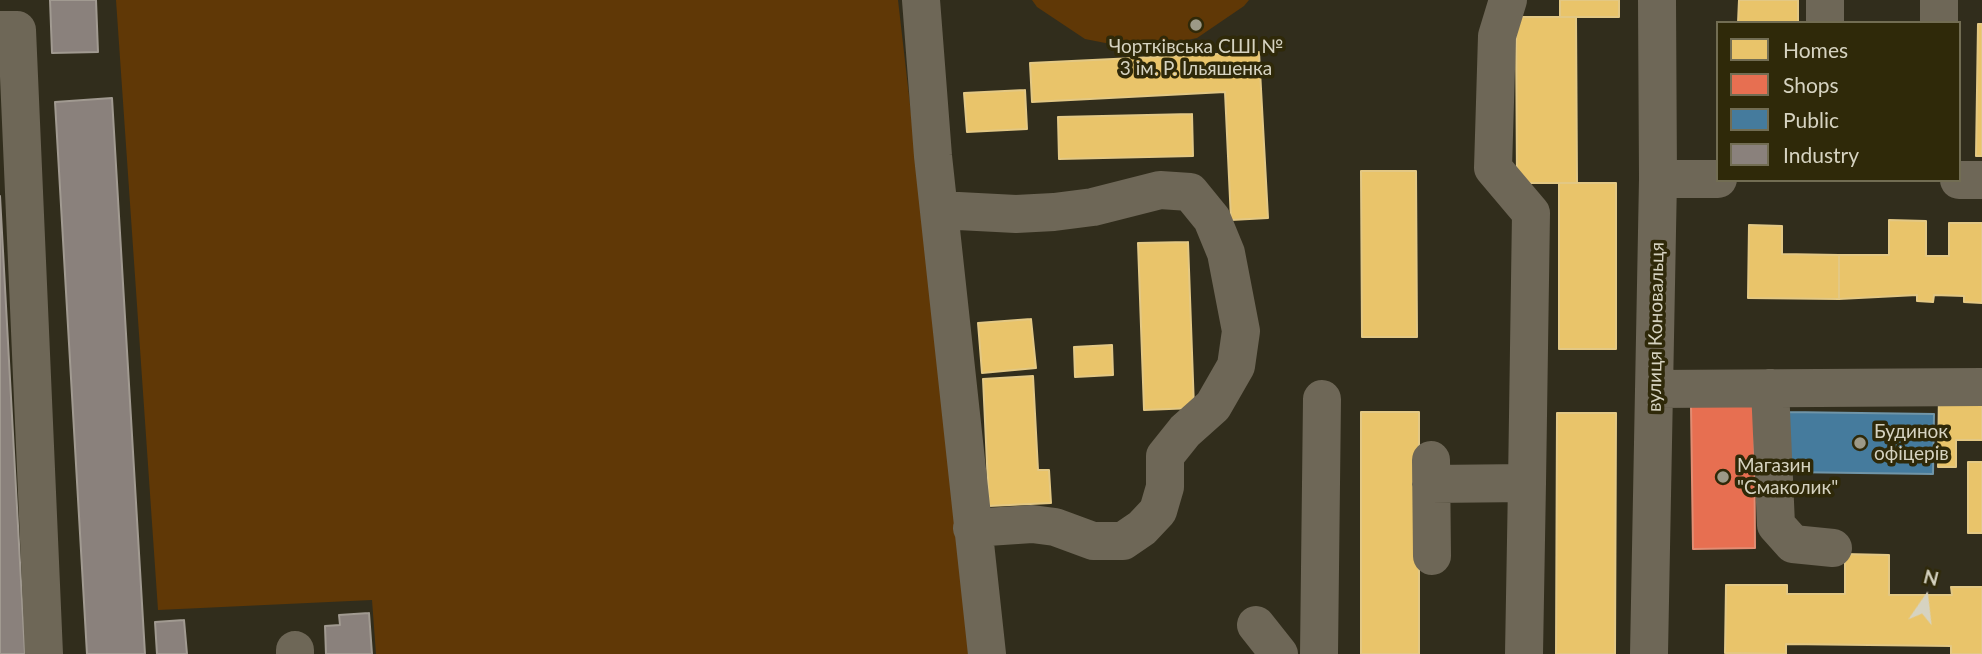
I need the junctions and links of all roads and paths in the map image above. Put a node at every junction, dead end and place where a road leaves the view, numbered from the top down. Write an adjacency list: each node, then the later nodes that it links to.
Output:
1 (921, 0): 13 (street)
2 (1508, 0): 18 (street)
3 (1657, 0): 9 (street, вулиця Коновальця)
4 (1825, 0): 6 (street)
5 (1939, 0): 7 (street)
6 (1825, 21)
7 (1939, 21)
8 (0, 30): 22 (street)
9 (1658, 178): 10 (street); 16 (street, вулиця Коновальця)
10 (1716, 179)
11 (1961, 180): 12 (street)
12 (1982, 180)
13 (939, 210): 19 (street); 19 (street)
14 (1982, 387): 15 (street)
15 (1770, 388): 16 (street); 20 (street)
16 (1654, 389): 26 (street, вулиця Коновальця)
17 (1322, 399): 24 (street)
18 (1527, 482): 21 (street); 25 (street)
19 (972, 528): 23 (street)
20 (1833, 548)
21 (1432, 556)
22 (44, 654)
23 (987, 654)
24 (1319, 654)
25 (1524, 654)
26 (1649, 654)

